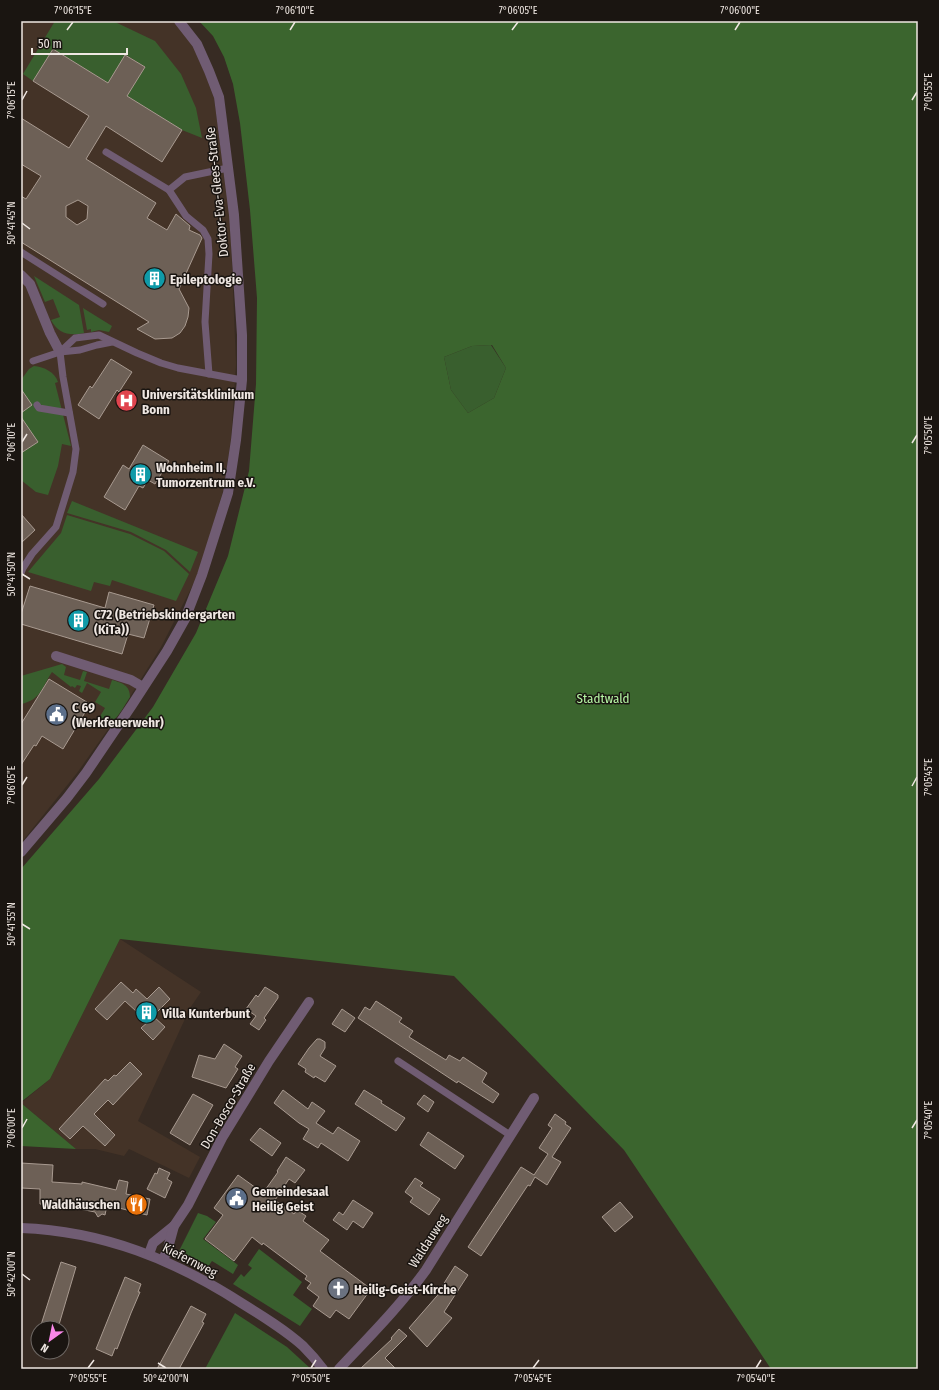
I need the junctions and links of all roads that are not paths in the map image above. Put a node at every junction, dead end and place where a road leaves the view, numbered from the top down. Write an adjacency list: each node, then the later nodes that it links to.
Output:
1 (179, 21): 3 (street, Doktor-Eva-Glees-Straße)
2 (106, 152): 4 (lane)
3 (228, 168): 4 (lane); 12 (street, Doktor-Eva-Glees-Straße)
4 (169, 190): 11 (lane)
5 (21, 252): 7 (lane)
6 (21, 275): 9 (street)
7 (103, 304)
8 (112, 342): 9 (lane); 9 (lane); 11 (lane)
9 (60, 352): 10 (lane); 14 (lane)
10 (33, 361)
11 (209, 374): 12 (lane)
12 (242, 380): 17 (street, Doktor-Eva-Glees-Straße)
13 (37, 405): 14 (lane)
14 (70, 414): 15 (lane)
15 (21, 574)
16 (56, 656): 17 (street)
17 (144, 687): 18 (street, Doktor-Eva-Glees-Straße)
18 (21, 852)
19 (309, 1002): 23 (street, Don-Bosco-Straße)
20 (398, 1061): 22 (lane)
21 (534, 1098): 22 (street, Waldauweg)
22 (510, 1135): 28 (street, Waldauweg)
23 (174, 1226): 25 (street, Don-Bosco-Straße); 26 (street, Don-Bosco-Straße)
24 (21, 1228): 25 (street, Kiefernweg)
25 (149, 1254): 26 (street, Kiefernweg)
26 (163, 1260): 27 (street, Kiefernweg)
27 (323, 1369)
28 (339, 1369)

